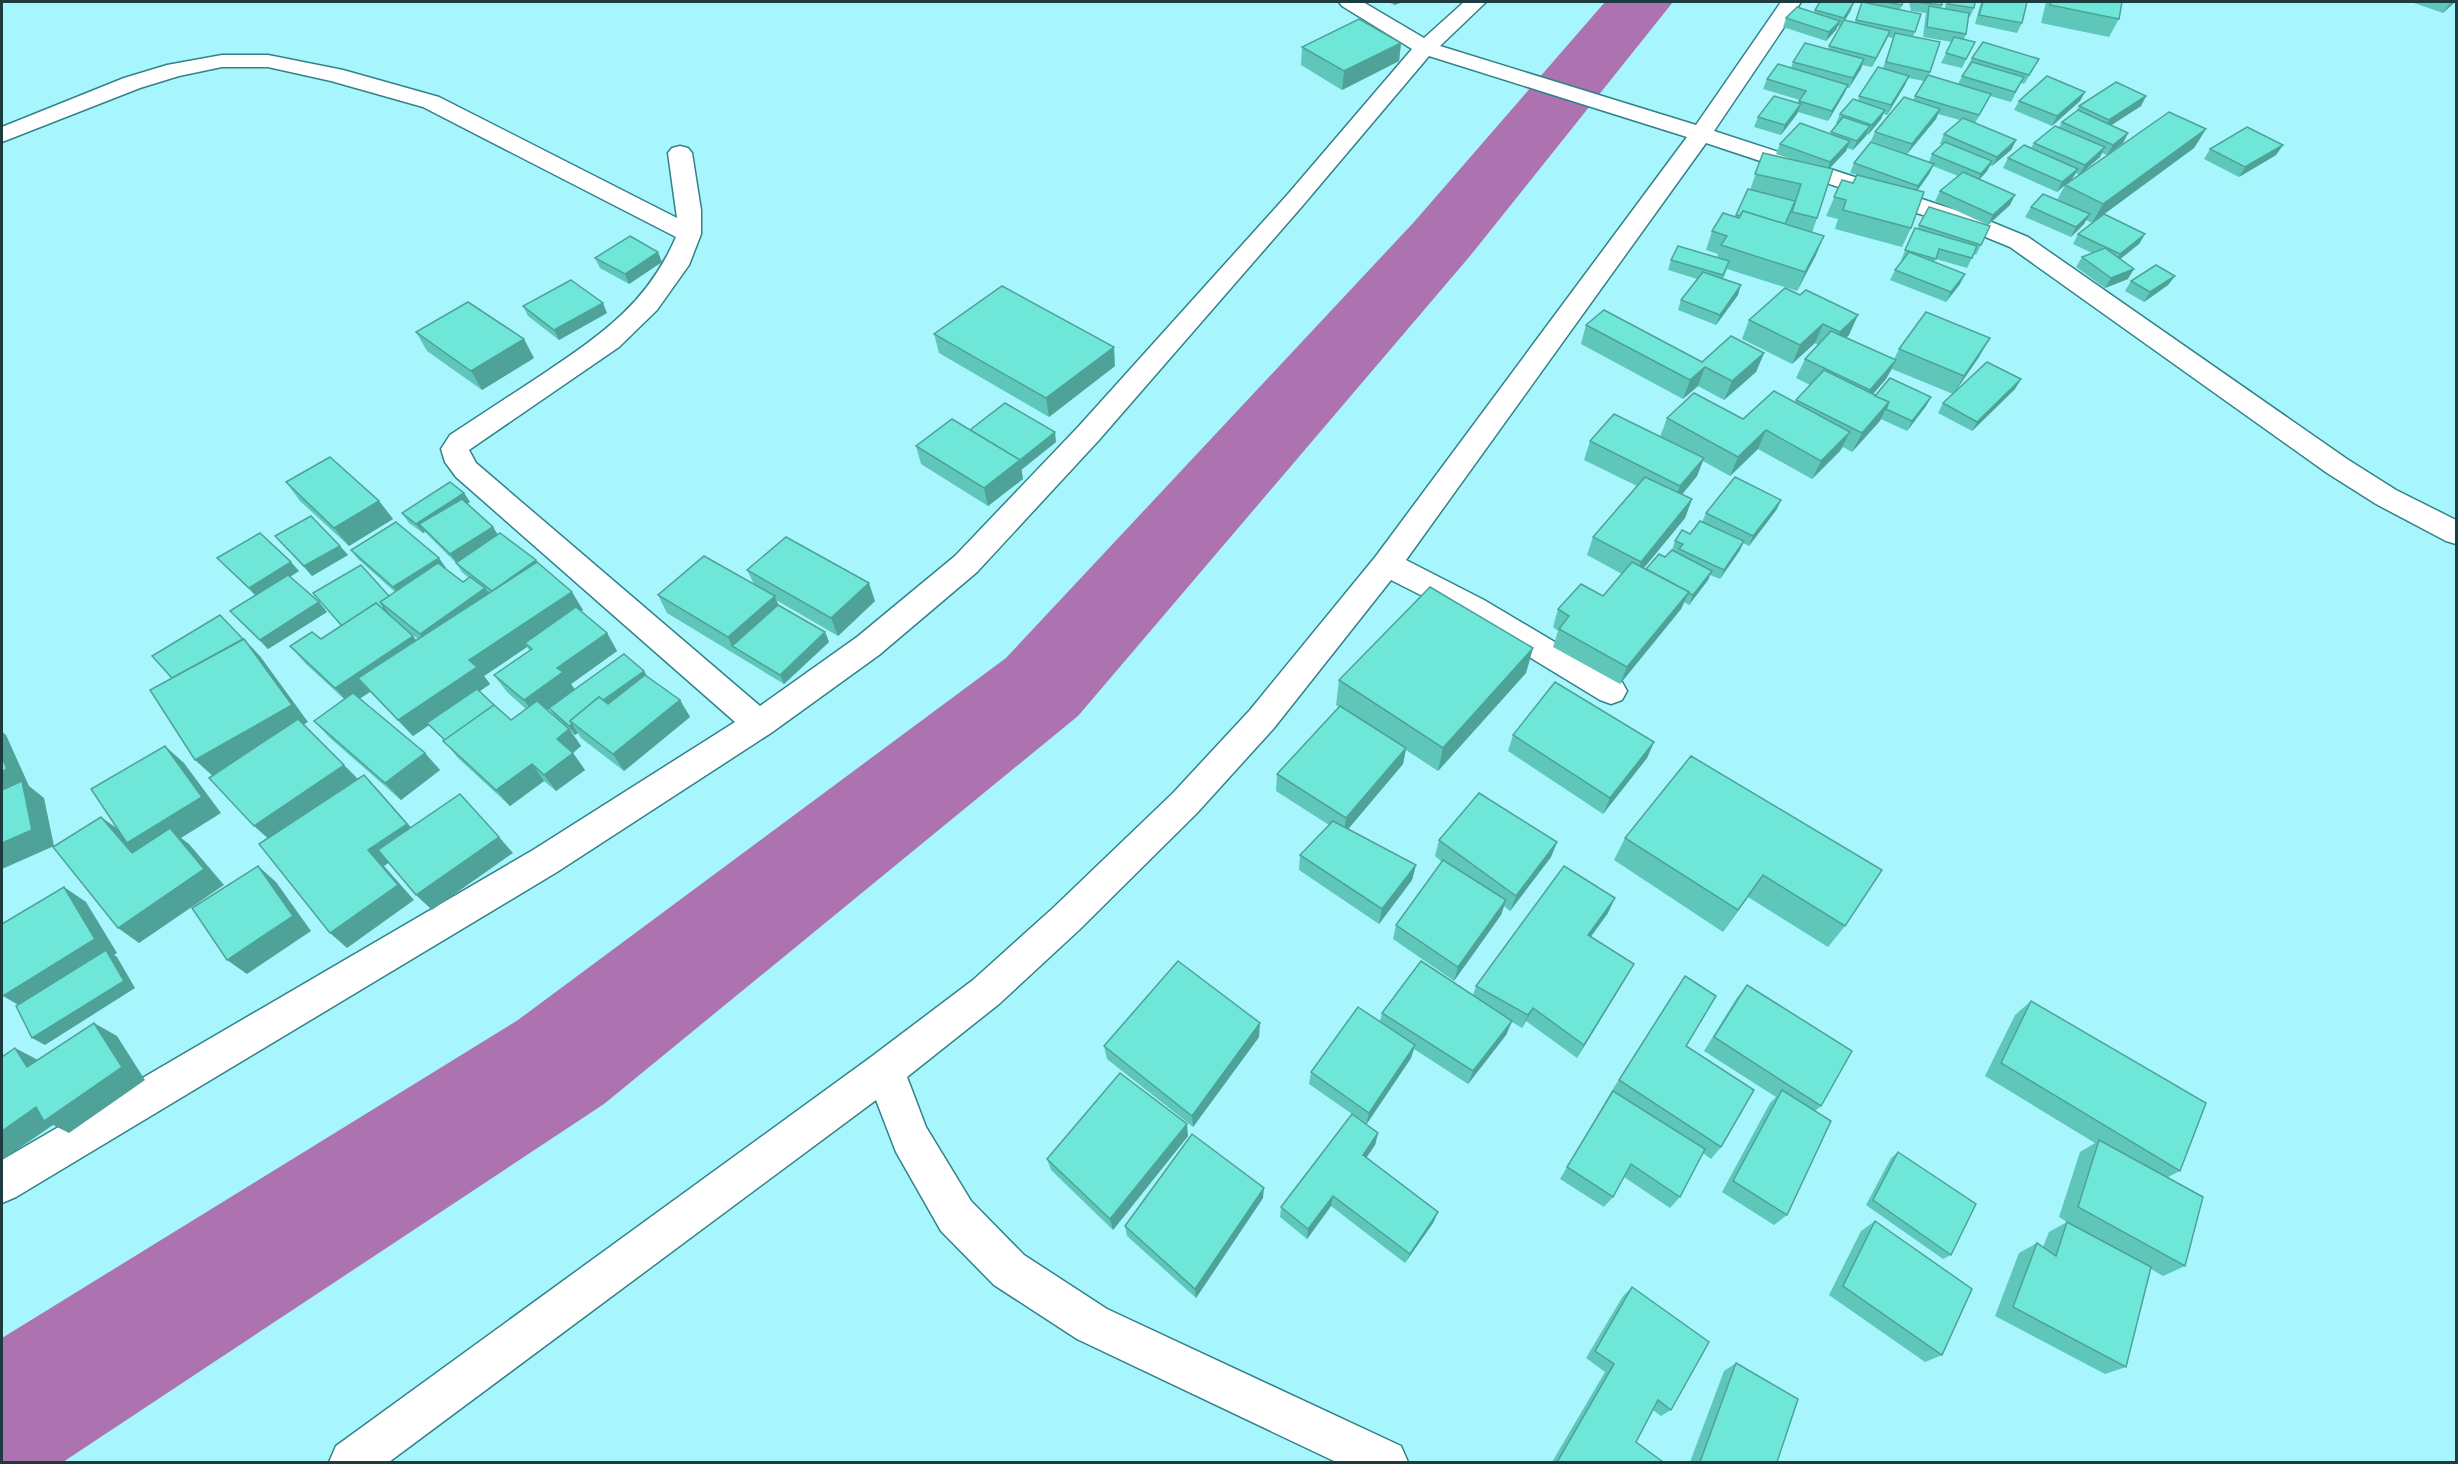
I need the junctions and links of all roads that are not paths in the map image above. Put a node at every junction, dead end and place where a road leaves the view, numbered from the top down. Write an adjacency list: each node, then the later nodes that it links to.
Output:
1 (1349, 2): 4 (street)
2 (1476, 2): 4 (street)
3 (1791, 2): 5 (street)
4 (1425, 48): 5 (street); 12 (street)
5 (1694, 132): 9 (street); 10 (street)
6 (2, 135): 8 (street)
7 (680, 153): 8 (street)
8 (689, 234): 12 (street)
9 (2457, 533)
10 (1387, 564): 11 (street); 13 (street)
11 (1611, 691)
12 (759, 724): 14 (street)
13 (885, 1070): 15 (street); 16 (street)
14 (2, 1183)
15 (369, 1458)
16 (1385, 1462)

